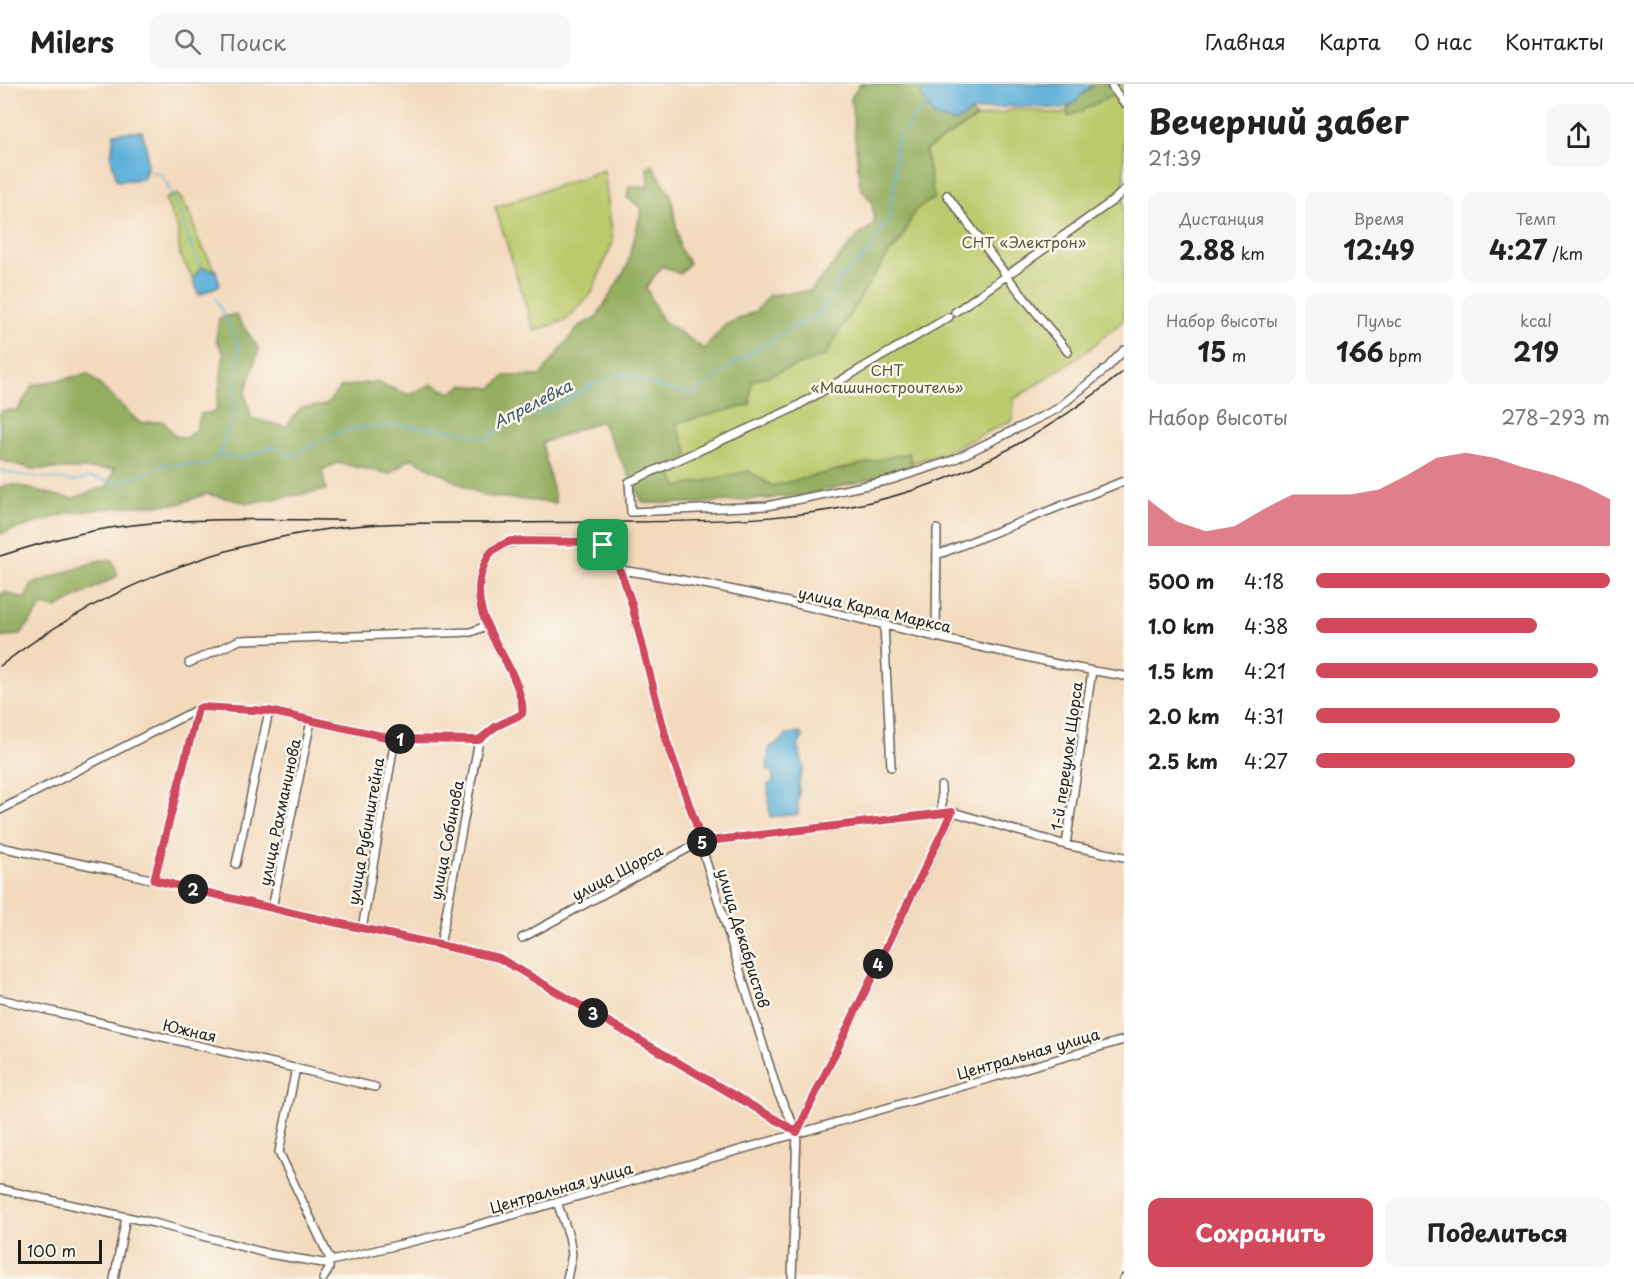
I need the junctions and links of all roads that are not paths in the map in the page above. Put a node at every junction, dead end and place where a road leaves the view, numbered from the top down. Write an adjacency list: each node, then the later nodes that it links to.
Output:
1 (1112, 87): 2 (street)
2 (1124, 103)
3 (1124, 190): 5 (street)
4 (947, 195): 5 (street)
5 (1006, 275): 6 (street); 7 (street)
6 (1124, 350)
7 (1068, 352)
8 (1124, 481): 10 (street)
9 (937, 529): 10 (street)
10 (937, 555): 14 (street)
11 (620, 570): 12 (street, улица Карла Маркса); 13 (street, улица Декабристов); 28 (street, улица Декабристов)
12 (884, 624): 14 (street, улица Карла Маркса); 23 (street)
13 (486, 626): 15 (street); 22 (street)
14 (936, 638): 16 (street, улица Карла Маркса)
15 (189, 663)
16 (1092, 671): 17 (street, улица Карла Маркса); 29 (street, 1-й переулок Щорса)
17 (1124, 676)
18 (198, 709): 19 (street); 25 (street); 33 (street)
19 (269, 711): 20 (street); 32 (street)
20 (311, 721): 21 (street); 34 (street, улица Рахманинова)
21 (395, 739): 22 (street); 35 (street, улица Рубинштейна)
22 (479, 740): 37 (street, улица Собинова)
23 (891, 767)
24 (941, 786): 27 (street)
25 (0, 810)
26 (952, 812): 27 (street, улица Щорса); 29 (street); 42 (street)
27 (942, 813): 28 (street, улица Щорса)
28 (700, 842): 36 (street, улица Щорса); 42 (street, улица Декабристов)
29 (1066, 845): 31 (street)
30 (0, 848): 33 (street)
31 (1124, 856)
32 (236, 864)
33 (154, 880): 34 (street)
34 (273, 908): 35 (street)
35 (362, 928): 37 (street)
36 (522, 938)
37 (440, 946): 42 (street)
38 (0, 999): 40 (street, Южная)
39 (1124, 1040): 42 (street, Центральная улица)
40 (296, 1068): 41 (street, Южная); 46 (street)
41 (375, 1087)
42 (797, 1132): 44 (street, Центральная улица); 50 (street, улица Декабристов)
43 (0, 1189): 45 (street, Центральная улица)
44 (558, 1202): 46 (street, Центральная улица); 49 (street)
45 (126, 1217): 46 (street, Центральная улица); 47 (street)
46 (330, 1261): 48 (street)
47 (114, 1279)
48 (323, 1279)
49 (567, 1279)
50 (792, 1279)

